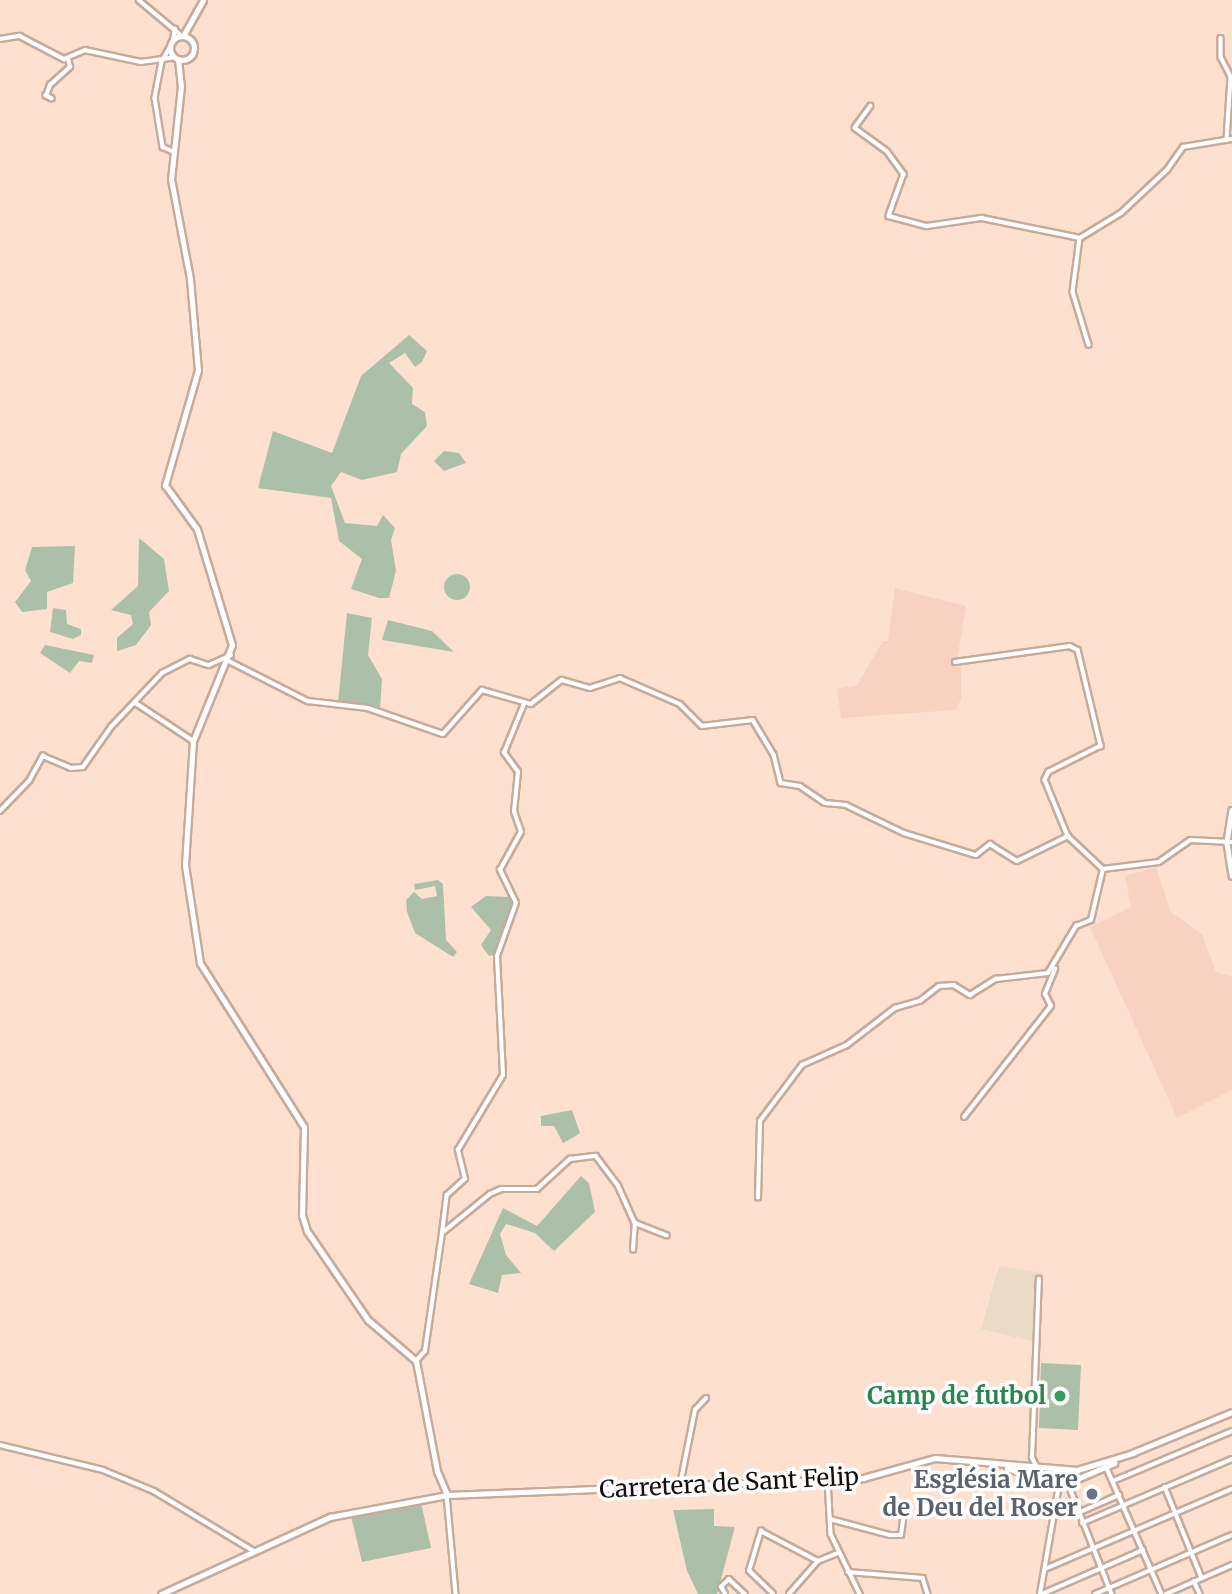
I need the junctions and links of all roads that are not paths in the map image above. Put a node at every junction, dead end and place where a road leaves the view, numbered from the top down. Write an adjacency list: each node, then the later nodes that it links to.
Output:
1 (139, 0): 4 (street)
2 (203, 0): 3 (main road)
3 (193, 25): 5 (main road); 9 (main road)
4 (174, 26): 5 (street); 8 (street)
5 (183, 36): 8 (main road); 9 (main road)
6 (1221, 38): 18 (street)
7 (0, 39): 11 (street)
8 (173, 40): 10 (main road)
9 (193, 42): 13 (main road)
10 (170, 48): 12 (main road); 14 (street)
11 (68, 58): 14 (street); 16 (street)
12 (176, 58): 13 (main road); 14 (street); 15 (main road)
13 (187, 59): 15 (main road)
14 (162, 62): 19 (street)
15 (181, 71): 19 (main road)
16 (52, 99)
17 (871, 106): 20 (street)
18 (1229, 139): 20 (street)
19 (172, 151): 22 (main road)
20 (1080, 238): 21 (street)
21 (1089, 345)
22 (230, 658): 24 (street); 25 (street); 26 (main road)
23 (955, 662): 29 (street)
24 (136, 703): 26 (street); 28 (street)
25 (524, 704): 29 (street); 37 (street)
26 (193, 741): 41 (main road)
27 (1232, 810): 30 (street)
28 (0, 811)
29 (1068, 836): 31 (street)
30 (1230, 842): 31 (street); 32 (street)
31 (1103, 869): 33 (street)
32 (1232, 876)
33 (1055, 968): 34 (street); 35 (street)
34 (964, 1117)
35 (758, 1198)
36 (635, 1223): 37 (street); 38 (street); 39 (street)
37 (442, 1233): 41 (street)
38 (667, 1235)
39 (634, 1250)
40 (1040, 1279): 50 (street)
41 (416, 1361): 61 (main road)
42 (706, 1398): 57 (street)
43 (1232, 1412): 46 (main road)
44 (1232, 1431): 56 (street)
45 (0, 1445): 73 (street)
46 (1133, 1453): 49 (main road); 52 (main road, Carretera de Sant Felip)
47 (1232, 1459): 59 (street)
48 (990, 1464): 50 (main road, Carretera de Sant Felip); 53 (main road); 54 (main road, Carretera de Sant Felip)
49 (1106, 1466): 55 (main road); 56 (street)
50 (1041, 1468): 51 (main road, Carretera de Sant Felip)
51 (1057, 1469): 52 (main road, Carretera de Sant Felip); 53 (main road)
52 (1071, 1470): 55 (main road)
53 (1053, 1479): 58 (main road)
54 (828, 1480): 57 (main road, Carretera de Sant Felip); 66 (street)
55 (1071, 1481): 58 (main road); 64 (street)
56 (1113, 1481): 62 (street)
57 (680, 1485): 61 (main road, Carretera de Sant Felip)
58 (1059, 1485): 79 (street)
59 (1165, 1487): 63 (street); 65 (street)
60 (1232, 1489): 65 (street)
61 (447, 1495): 73 (street); 87 (street)
62 (1119, 1495): 63 (street); 64 (street)
63 (1123, 1505): 68 (street); 69 (street)
64 (1078, 1513): 68 (street)
65 (1175, 1513): 69 (street); 75 (street)
66 (830, 1519): 67 (street); 74 (street)
67 (903, 1520)
68 (1082, 1523): 71 (street)
69 (1134, 1531): 71 (street); 72 (street)
70 (1232, 1535): 75 (street)
71 (1093, 1548): 78 (street); 79 (street)
72 (1143, 1550): 78 (street); 80 (street)
73 (254, 1551): 86 (street)
74 (838, 1553): 76 (street); 81 (street)
75 (1191, 1553): 80 (street); 82 (street)
76 (818, 1561): 90 (street); 91 (street)
77 (1232, 1565): 82 (street)
78 (1101, 1568): 84 (street); 94 (street)
79 (1045, 1569): 94 (street)
80 (1151, 1569): 84 (street); 97 (street)
81 (848, 1572): 85 (street); 93 (street)
82 (1202, 1578): 83 (street)
83 (1194, 1581): 97 (street); 98 (street)
84 (1110, 1588): 95 (street); 96 (street)
85 (858, 1592): 92 (street)
86 (161, 1594)
87 (456, 1594)
88 (725, 1594): 89 (street)
89 (746, 1594)
90 (773, 1594)
91 (789, 1594)
92 (850, 1594)
93 (928, 1594)
94 (1041, 1594)
95 (1095, 1594)
96 (1112, 1594)
97 (1164, 1594)
98 (1200, 1594)

